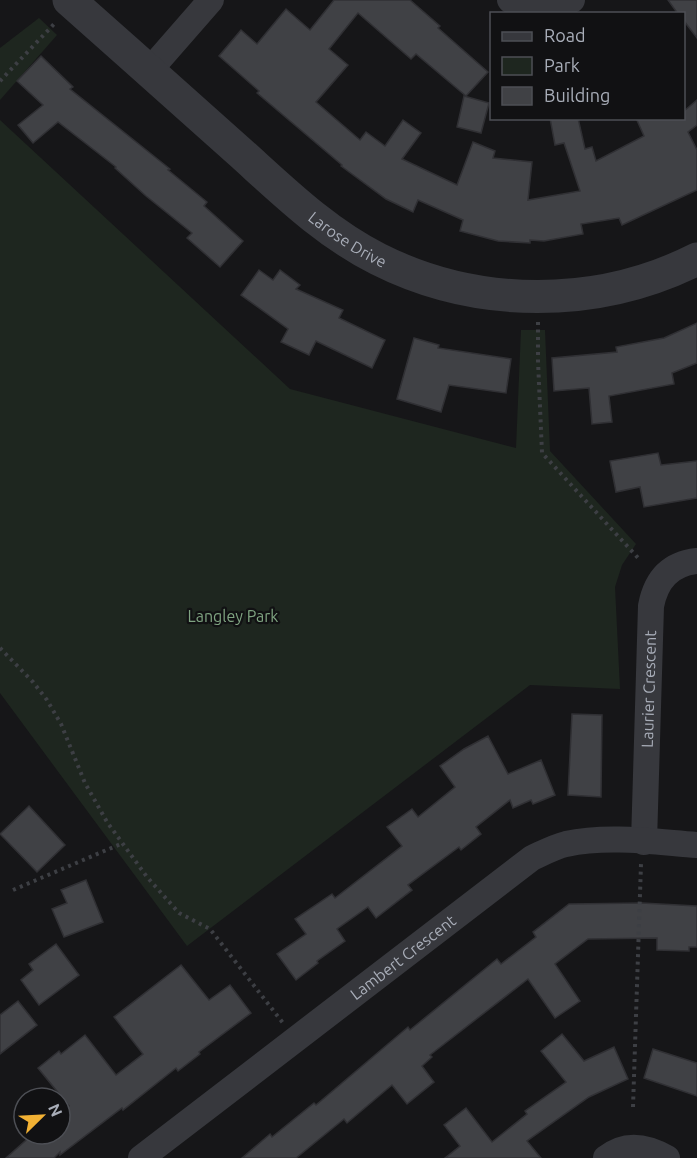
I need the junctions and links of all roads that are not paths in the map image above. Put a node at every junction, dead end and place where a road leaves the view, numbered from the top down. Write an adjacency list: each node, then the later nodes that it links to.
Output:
1 (211, 0): 5 (street)
2 (510, 0): 3 (street)
3 (572, 0)
4 (71, 2): 5 (street, Larose Drive)
5 (149, 71): 6 (street, Larose Drive)
6 (697, 258)
7 (697, 561): 8 (street, Laurier Crescent)
8 (643, 842): 9 (street, Lambert Crescent); 10 (street, Lambert Crescent)
9 (697, 845)
10 (141, 1158)
11 (606, 1158): 12 (street)
12 (667, 1158)

